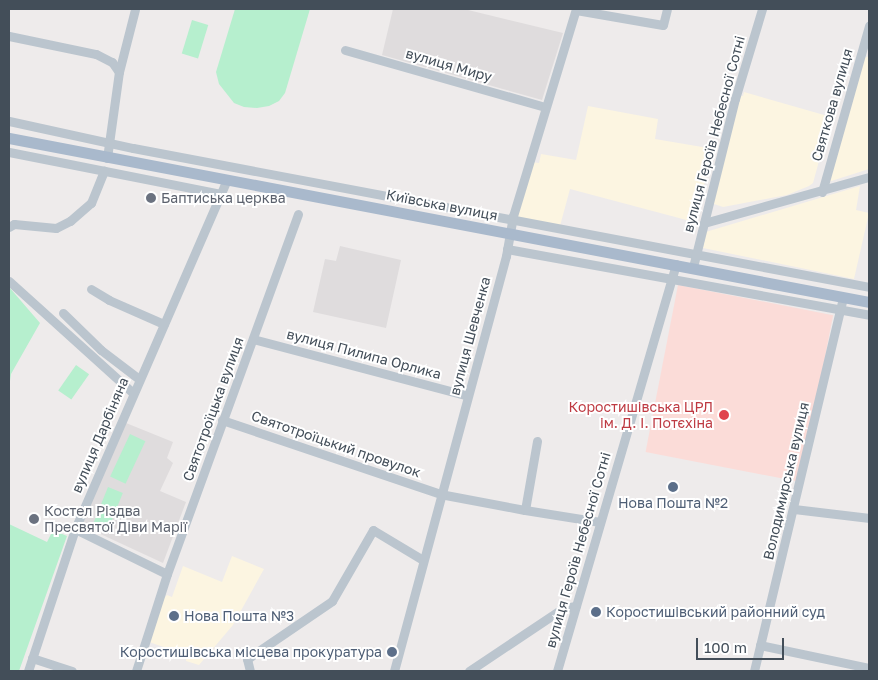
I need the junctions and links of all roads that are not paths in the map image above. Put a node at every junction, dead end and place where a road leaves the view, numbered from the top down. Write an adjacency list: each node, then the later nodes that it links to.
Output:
1 (134, 9): 9 (street)
2 (576, 9): 3 (street); 10 (street, вулиця Шевченка)
3 (667, 9)
4 (762, 9): 23 (street, вулиця Героїв Небесної Сотні)
5 (869, 26): 8 (street, Святкова вулиця)
6 (9, 36): 9 (street)
7 (345, 50): 10 (street, вулиця Миру)
8 (865, 52): 19 (street, Святкова вулиця)
9 (119, 72): 13 (street)
10 (545, 107): 22 (street, вулиця Шевченка)
11 (9, 121): 13 (street, Київська вулиця)
12 (9, 138): 15 (main road, Київська вулиця)
13 (109, 142): 15 (street); 22 (street, Київська вулиця)
14 (9, 152): 16 (street)
15 (107, 158): 18 (main road, Київська вулиця)
16 (104, 170): 20 (street); 24 (street)
17 (869, 178): 19 (street)
18 (227, 180): 20 (street, вулиця Дарбіняна); 25 (main road, Київська вулиця)
19 (822, 192): 23 (street)
20 (222, 194): 39 (street, вулиця Дарбіняна)
21 (298, 214): 40 (street, Святотроїцька вулиця)
22 (512, 218): 25 (street, вулиця Шевченка); 27 (street, Київська вулиця)
23 (704, 223): 27 (street, вулиця Героїв Небесної Сотні)
24 (9, 227)
25 (510, 233): 26 (street, вулиця Шевченка); 28 (main road, Київська вулиця)
26 (507, 248): 30 (street); 43 (street, вулиця Шевченка)
27 (696, 254): 29 (street, вулиця Героїв Небесної Сотні); 32 (street, Київська вулиця)
28 (676, 264): 29 (main road, Київська вулиця); 30 (street, вулиця Героїв Небесної Сотні)
29 (693, 267): 34 (main road, Київська вулиця)
30 (672, 278): 36 (street); 50 (street, вулиця Героїв Небесної Сотні)
31 (9, 281): 42 (street)
32 (869, 287)
33 (91, 289): 39 (street)
34 (843, 297): 35 (main road, Київська вулиця); 36 (street, Володимирська вулиця)
35 (869, 302)
36 (840, 309): 38 (street); 47 (street, Володимирська вулиця)
37 (63, 313): 41 (street)
38 (869, 314)
39 (164, 324): 41 (street, вулиця Дарбіняна)
40 (254, 339): 43 (street, вулиця Пилипа Орлика); 44 (street, Святотроїцька вулиця)
41 (139, 379): 42 (street, вулиця Дарбіняна)
42 (133, 393): 51 (street, вулиця Дарбіняна)
43 (468, 396): 46 (street, вулиця Шевченка)
44 (222, 420): 46 (street, Святотроїцький провулок); 53 (street, Святотроїцька вулиця)
45 (537, 441): 48 (street)
46 (440, 494): 48 (street, Святотроїцький провулок); 52 (street, вулиця Шевченка)
47 (794, 509): 49 (street); 55 (street, Володимирська вулиця)
48 (525, 510): 50 (street, Святотроїцький провулок)
49 (869, 518)
50 (600, 522): 54 (street, вулиця Героїв Небесної Сотні)
51 (75, 529): 53 (street); 56 (street, вулиця Дарбіняна)
52 (423, 560): 61 (street); 62 (street, вулиця Шевченка)
53 (167, 574): 60 (street, Святотроїцька вулиця)
54 (576, 606): 63 (street); 64 (street, вулиця Героїв Небесної Сотні)
55 (760, 645): 57 (street); 65 (street, Володимирська вулиця)
56 (32, 658): 58 (street, вулиця Дарбіняна); 59 (street)
57 (869, 668)
58 (28, 671)
59 (72, 671)
60 (136, 671)
61 (250, 671)
62 (394, 671)
63 (469, 671)
64 (557, 671)
65 (754, 671)

